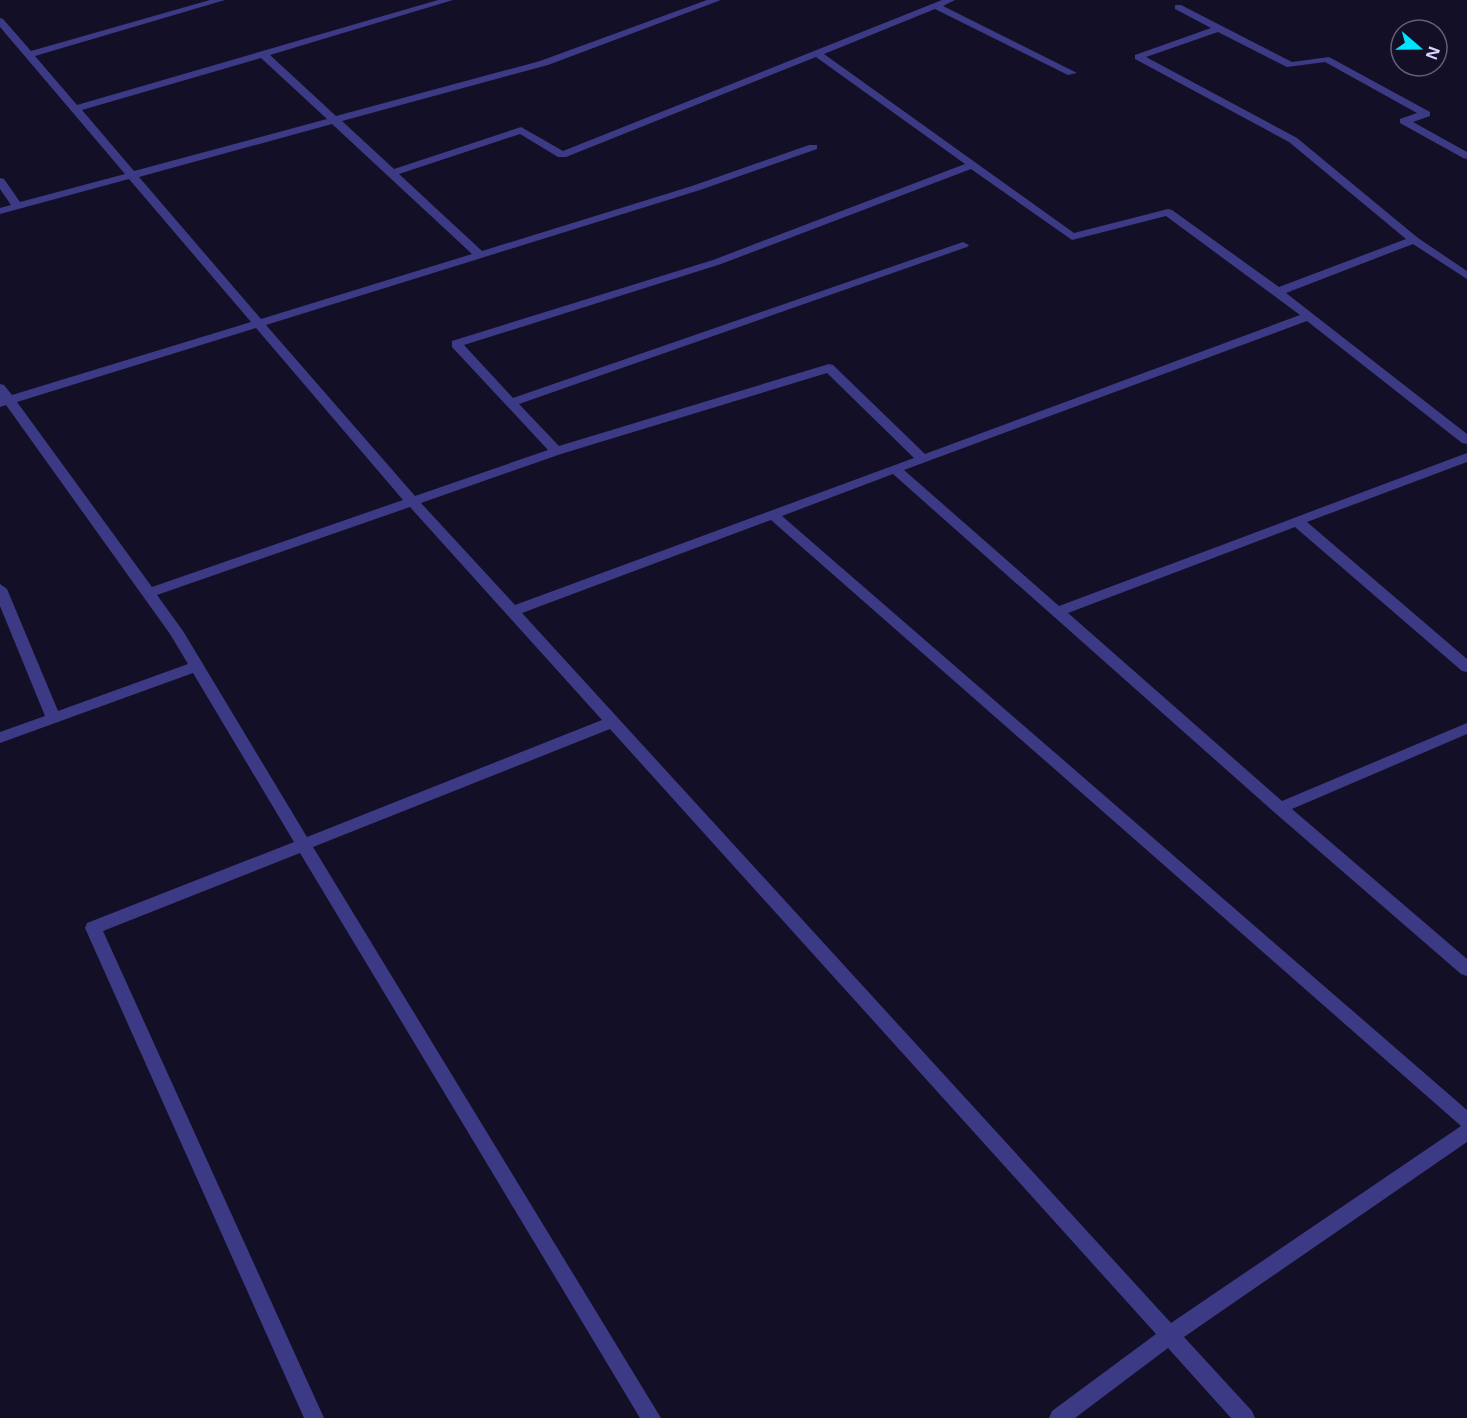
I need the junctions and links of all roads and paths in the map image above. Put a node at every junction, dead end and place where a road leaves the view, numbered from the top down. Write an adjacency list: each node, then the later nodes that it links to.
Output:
1 (220, 0): 11 (street)
2 (448, 0): 10 (street)
3 (716, 0): 14 (street)
4 (950, 0): 6 (street)
5 (1194, 0): 8 (street)
6 (935, 6): 9 (street); 12 (street)
7 (0, 21): 11 (street)
8 (1219, 28): 16 (street); 23 (street)
9 (817, 53): 17 (street); 18 (street)
10 (263, 54): 13 (street); 14 (street)
11 (29, 55): 13 (street)
12 (1072, 73)
13 (75, 109): 19 (street)
14 (334, 120): 18 (street); 19 (street)
15 (813, 147): 25 (street)
16 (1467, 156)
17 (973, 165): 27 (street); 31 (street)
18 (393, 173): 25 (street)
19 (132, 176): 21 (street); 29 (street)
20 (0, 181): 21 (street)
21 (17, 206): 22 (street)
22 (0, 211)
23 (1414, 240): 26 (street); 27 (street)
24 (963, 245): 31 (street)
25 (480, 255): 29 (street)
26 (1467, 276)
27 (1278, 292): 28 (street)
28 (1309, 316): 32 (street); 35 (street)
29 (259, 324): 30 (street); 37 (street)
30 (3, 397): 41 (street)
31 (511, 403): 33 (street)
32 (1467, 440)
33 (556, 451): 35 (street); 37 (street)
34 (1467, 457): 39 (street)
35 (923, 459): 36 (street)
36 (895, 469): 38 (street); 43 (street)
37 (413, 503): 41 (street); 42 (street)
38 (772, 514): 42 (street); 53 (street)
39 (1296, 521): 43 (street); 45 (street)
40 (0, 589): 46 (street)
41 (149, 593): 44 (street)
42 (512, 611): 47 (street)
43 (1057, 612): 50 (street)
44 (197, 666): 46 (street); 51 (street)
45 (1467, 667)
46 (52, 718): 49 (street)
47 (612, 722): 51 (street); 55 (street)
48 (1467, 728): 50 (street)
49 (0, 738)
50 (1280, 808): 52 (street)
51 (303, 845): 56 (street); 57 (street)
52 (1467, 969)
53 (1467, 1121)
54 (1467, 1132): 55 (street)
55 (1170, 1335): 58 (street); 59 (street)
56 (314, 1418)
57 (651, 1418)
58 (1059, 1418)
59 (1245, 1418)

